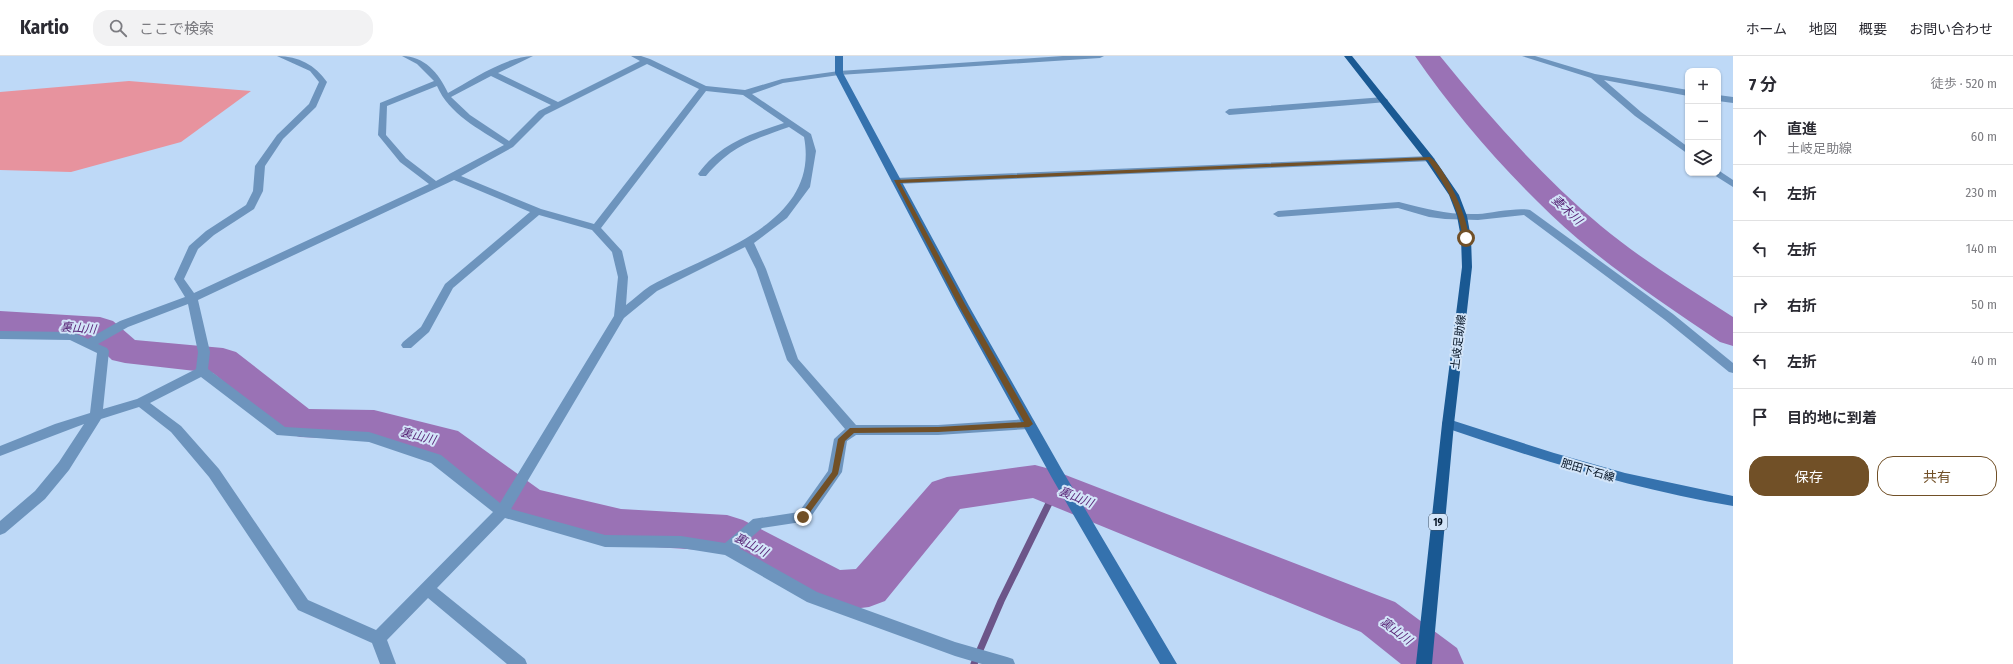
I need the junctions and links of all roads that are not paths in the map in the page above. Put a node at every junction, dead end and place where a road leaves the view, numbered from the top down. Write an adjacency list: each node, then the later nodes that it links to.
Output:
1 (281, 56): 39 (street)
2 (406, 56): 14 (street)
3 (529, 56): 11 (street)
4 (636, 56): 10 (street)
5 (839, 56): 12 (street)
6 (1100, 56): 9 (street)
7 (1348, 56): 20 (main road, 土岐足助線 / 19)
8 (1526, 56): 13 (street)
9 (1004, 59): 12 (street)
10 (647, 61): 15 (street); 22 (street)
11 (491, 73): 18 (street); 22 (street)
12 (839, 73): 17 (street); 31 (street)
13 (1594, 76): 16 (street); 26 (street)
14 (439, 82): 18 (street); 32 (street)
15 (704, 88): 17 (street); 37 (street)
16 (1685, 92)
17 (745, 93): 24 (street)
18 (446, 97): 25 (street)
19 (1721, 98): 21 (street)
20 (1384, 100): 23 (street); 27 (main road, 土岐足助線 / 19)
21 (1733, 100)
22 (558, 105): 25 (street)
23 (1229, 112)
24 (790, 124): 28 (street); 38 (street)
25 (510, 146): 29 (street)
26 (1685, 149)
27 (1430, 159): 31 (street); 36 (main road, 土岐足助線 / 19)
28 (703, 174)
29 (454, 176): 32 (street); 34 (street)
30 (1721, 176): 33 (street)
31 (896, 181): 48 (street)
32 (435, 184): 39 (street)
33 (1733, 184)
34 (537, 211): 37 (street); 43 (street)
35 (1278, 214): 36 (street)
36 (1462, 216): 44 (street); 49 (main road, 土岐足助線 / 19)
37 (596, 228): 40 (street)
38 (748, 242): 40 (street); 50 (street)
39 (192, 298): 42 (street); 45 (street)
40 (620, 316): 53 (street)
41 (0, 335): 42 (street)
42 (88, 344): 47 (street)
43 (407, 345)
44 (1733, 369)
45 (202, 371): 46 (street); 53 (street)
46 (141, 402): 47 (street); 57 (street)
47 (96, 416): 51 (street); 54 (street)
48 (1029, 424): 50 (street); 61 (street)
49 (1448, 424): 52 (street, 肥田下石線); 62 (main road, 土岐足助線 / 19)
50 (853, 430): 55 (street)
51 (0, 451)
52 (1733, 501)
53 (502, 512): 55 (street); 56 (street)
54 (0, 529)
55 (728, 550): 60 (street)
56 (428, 588): 57 (street); 59 (street)
57 (378, 638): 58 (street)
58 (388, 664)
59 (519, 664)
60 (1007, 664)
61 (1169, 664)
62 (1424, 664)

